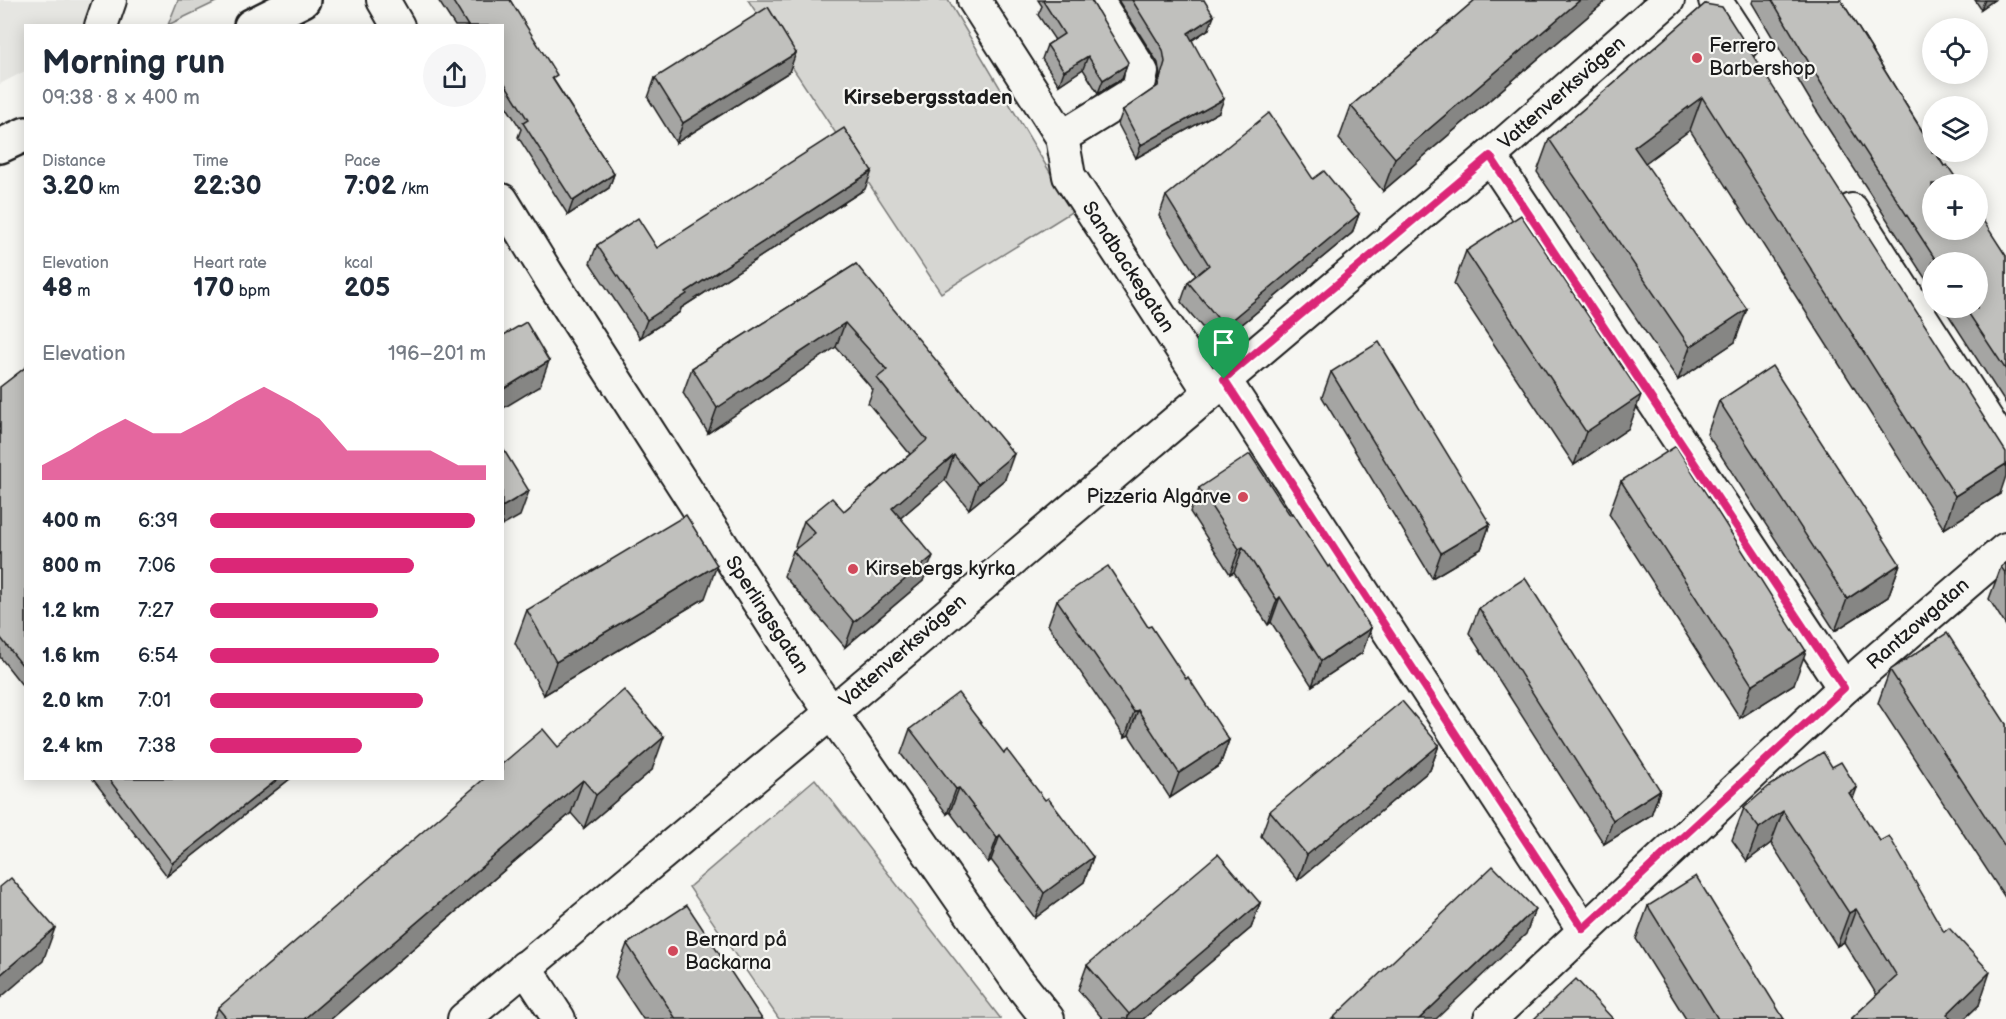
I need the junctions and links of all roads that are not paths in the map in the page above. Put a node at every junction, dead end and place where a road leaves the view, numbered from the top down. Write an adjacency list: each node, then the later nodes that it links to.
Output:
1 (110, 0): 8 (street)
2 (303, 0): 9 (street)
3 (383, 0): 10 (street)
4 (974, 0): 13 (street, Sandbackegatan)
5 (1096, 0): 13 (street)
6 (1668, 0): 15 (street, Vattenverksvägen)
7 (1715, 0): 11 (street)
8 (102, 24)
9 (256, 24)
10 (397, 24)
11 (1757, 64)
12 (24, 135): 14 (street)
13 (1062, 137): 18 (street, Sandbackegatan)
14 (0, 146)
15 (1490, 156): 18 (street, Vattenverksvägen); 21 (street)
16 (1834, 183): 19 (street)
17 (504, 203): 22 (street, Sperlingsgatan)
18 (1216, 385): 22 (street, Vattenverksvägen); 23 (street, Sandbackegatan)
19 (2006, 449)
20 (2006, 549): 21 (street, Rantzowgatan)
21 (1844, 688): 23 (street, Rantzowgatan)
22 (831, 713): 24 (street, Vattenverksvägen); 27 (street, Sperlingsgatan)
23 (1583, 929): 28 (street, Rantzowgatan)
24 (525, 967): 25 (street, Vattenverksvägen); 26 (street)
25 (464, 1019)
26 (559, 1019)
27 (1048, 1019)
28 (1490, 1019)

